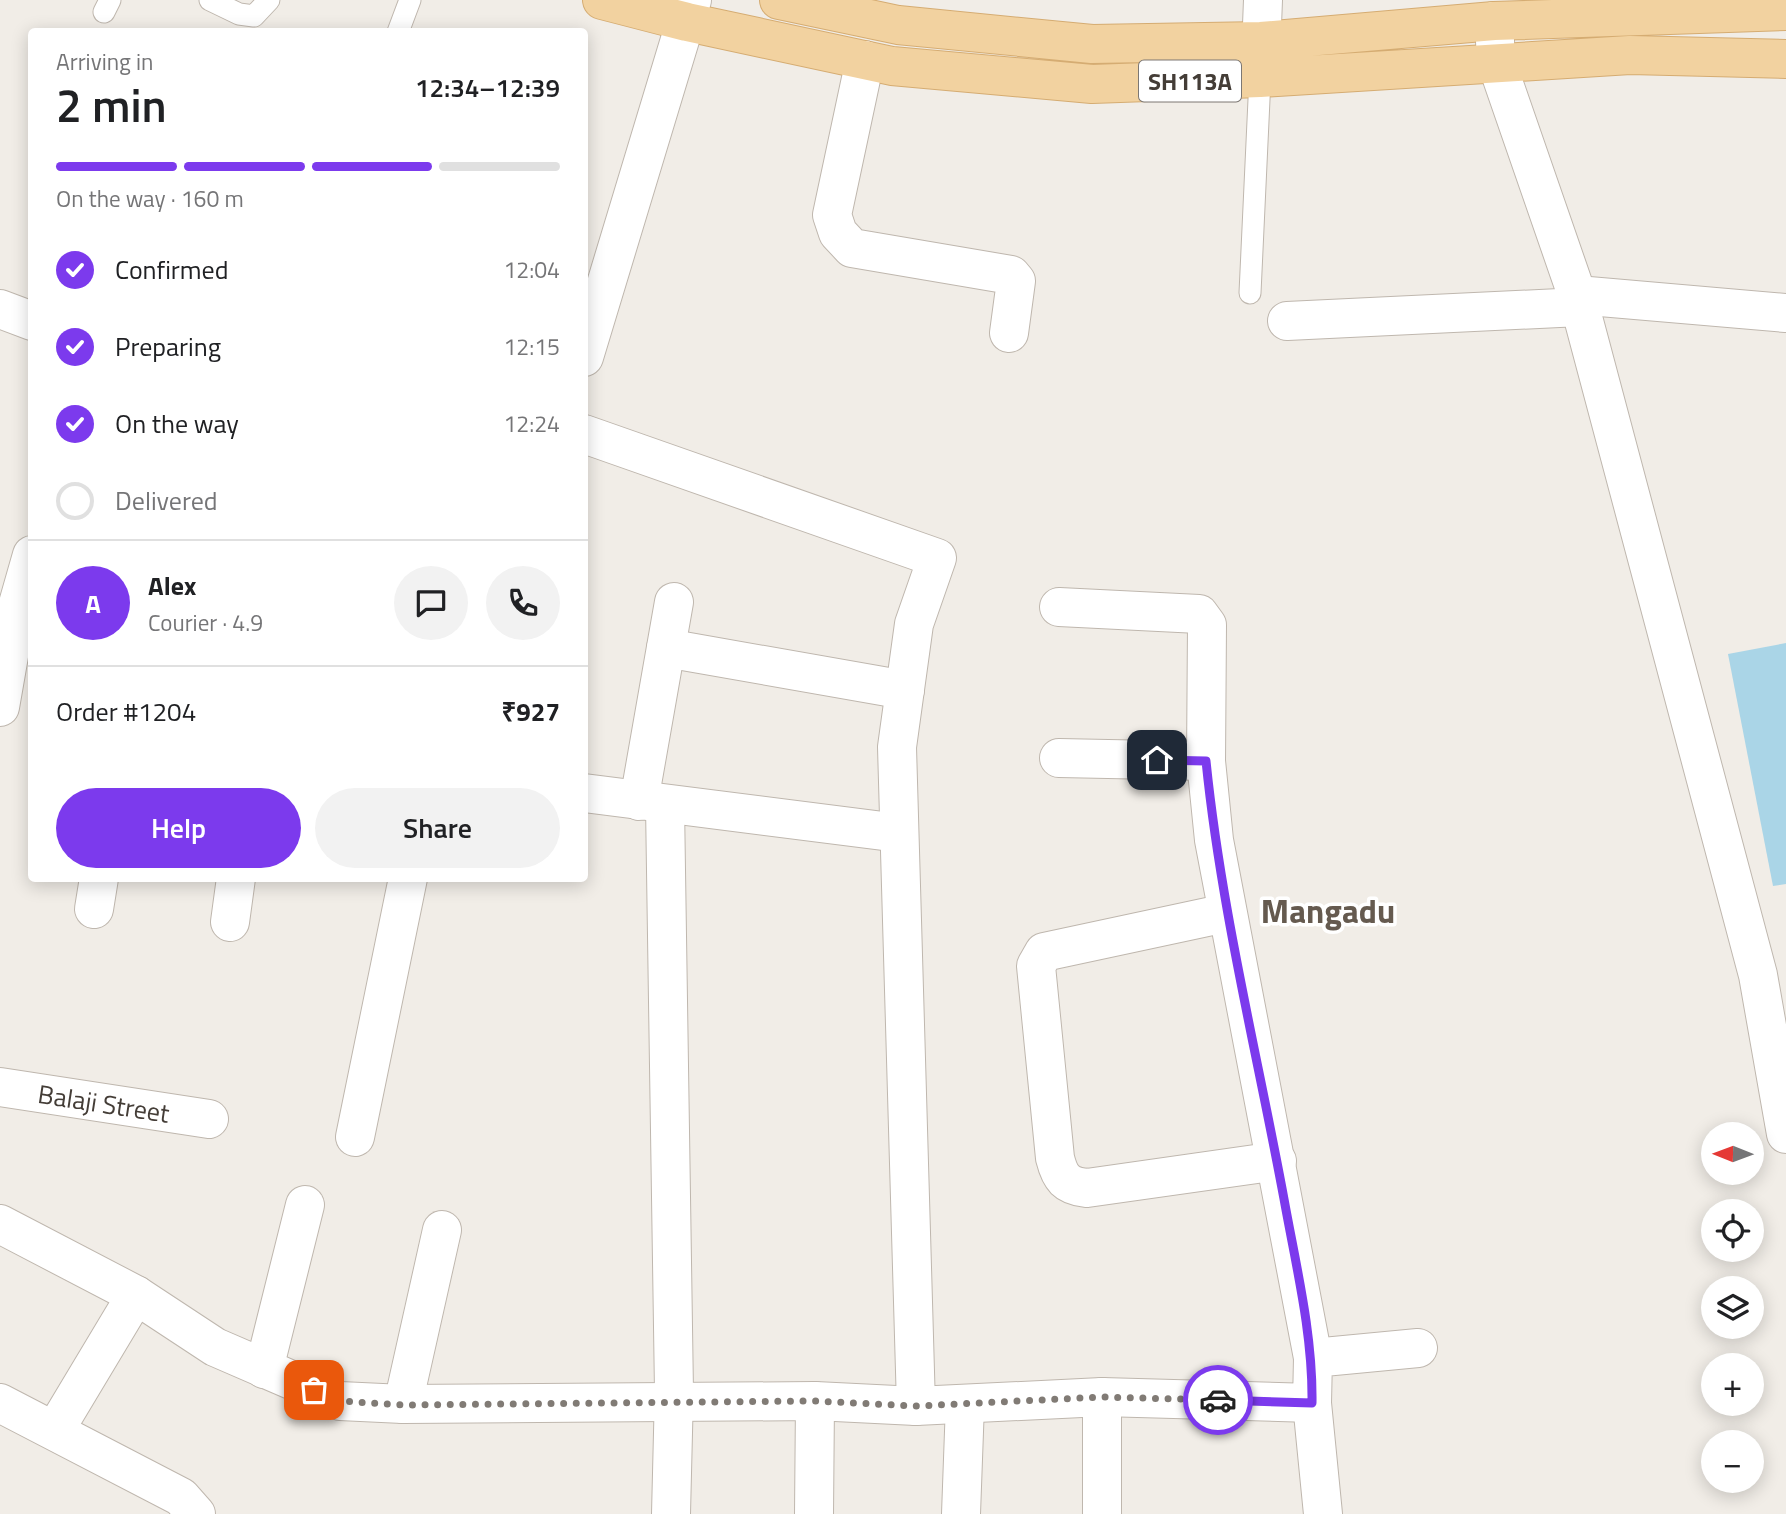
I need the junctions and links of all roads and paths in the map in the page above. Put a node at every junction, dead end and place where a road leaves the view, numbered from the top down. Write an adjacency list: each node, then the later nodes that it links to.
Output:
1 (210, 0): 2 (lane)
2 (269, 0)
3 (410, 0): 10 (lane)
4 (602, 0): 7 (main road, SH113A)
5 (779, 0): 11 (main road, SH113A)
6 (1256, 1): 11 (street)
7 (689, 11): 13 (main road, SH113A); 23 (street)
8 (1786, 11): 9 (main road, SH113A)
9 (1483, 14): 11 (main road, SH113A); 14 (street)
10 (400, 28)
11 (1261, 41): 15 (street)
12 (1786, 59): 14 (main road, SH113A)
13 (865, 60): 15 (main road, SH113A); 22 (street)
14 (1496, 61): 15 (main road, SH113A); 17 (street)
15 (1260, 78): 16 (lane)
16 (1250, 293)
17 (1579, 301): 19 (street); 21 (street); 41 (street)
18 (0, 309): 20 (street)
19 (1786, 313)
20 (28, 320)
21 (1287, 321)
22 (1009, 333)
23 (588, 344)
24 (588, 435): 29 (street)
25 (28, 569): 30 (street)
26 (674, 602): 28 (street)
27 (1059, 607): 33 (street)
28 (666, 648): 29 (street); 35 (street)
29 (905, 690): 36 (street)
30 (0, 706): 31 (street)
31 (28, 709)
32 (1059, 758): 33 (street)
33 (1206, 761): 39 (street)
34 (588, 794): 35 (street)
35 (652, 803): 36 (street); 56 (street)
36 (899, 833): 61 (street)
37 (235, 882): 40 (street)
38 (407, 882): 45 (street)
39 (1226, 913): 46 (street); 46 (street)
40 (230, 922)
41 (1772, 972): 44 (street)
42 (0, 1087): 43 (street, Balaji Street)
43 (209, 1119)
44 (1786, 1134)
45 (355, 1137)
46 (1277, 1161): 52 (street)
47 (305, 1205): 53 (street)
48 (0, 1224): 50 (street)
49 (442, 1230): 60 (street)
50 (136, 1294): 53 (street); 62 (street)
51 (1418, 1348): 52 (street)
52 (1313, 1358): 58 (street)
53 (264, 1369): 60 (street)
54 (1102, 1397): 58 (street); 59 (street); 67 (street)
55 (815, 1401): 56 (street); 61 (street); 65 (street)
56 (674, 1402): 60 (street); 64 (street)
57 (0, 1403): 62 (street)
58 (1312, 1403): 68 (street)
59 (965, 1404): 61 (street); 66 (street)
60 (403, 1405)
61 (916, 1406)
62 (55, 1430): 63 (street)
63 (196, 1514)
64 (671, 1514)
65 (814, 1514)
66 (961, 1514)
67 (1102, 1514)
68 (1323, 1514)

